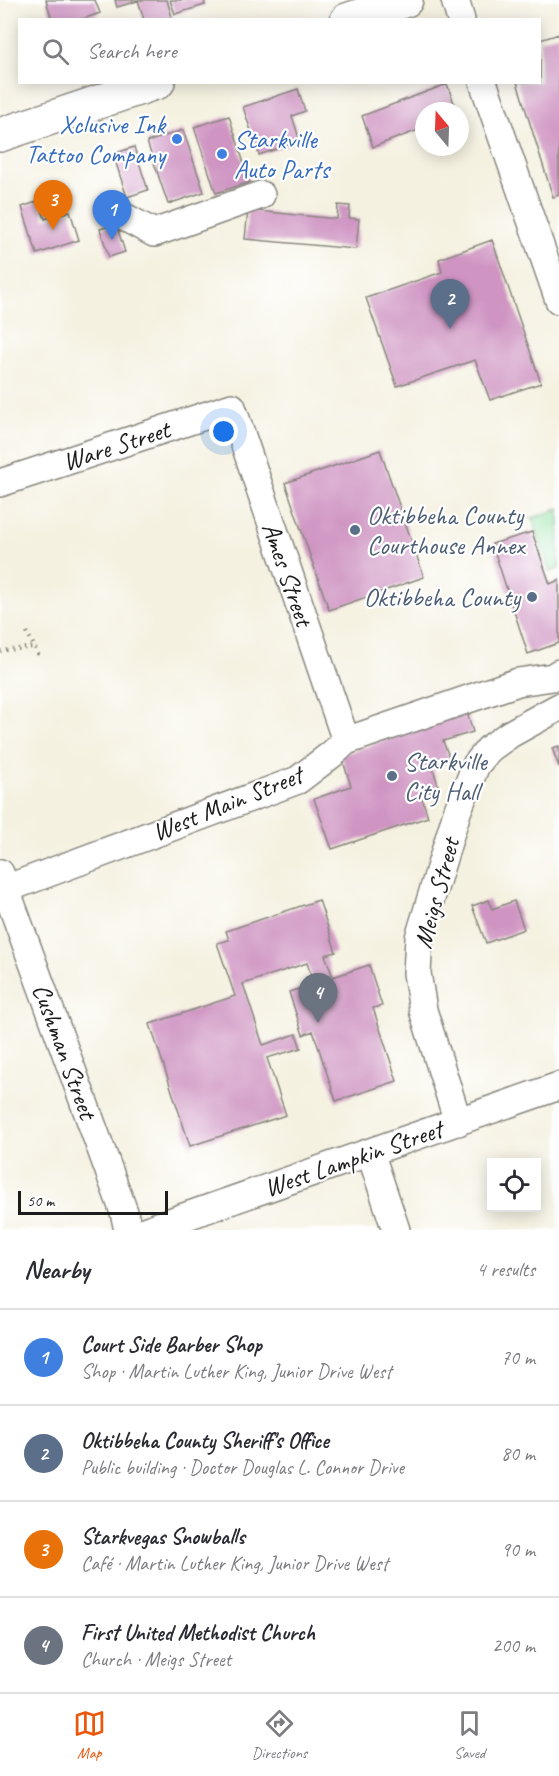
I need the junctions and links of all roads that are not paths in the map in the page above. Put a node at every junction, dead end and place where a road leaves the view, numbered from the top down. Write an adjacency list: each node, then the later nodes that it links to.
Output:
1 (406, 0): 3 (main road)
2 (455, 0): 4 (street)
3 (353, 18)
4 (460, 18)
5 (152, 84): 7 (main road)
6 (484, 84): 10 (street)
7 (0, 135)
8 (261, 195): 9 (street)
9 (117, 213)
10 (559, 300)
11 (232, 407): 12 (street, Ware Street); 15 (street, Ames Street)
12 (0, 483)
13 (556, 675): 14 (street, West Main Street); 15 (street, West Main Street)
14 (559, 706): 18 (street, Meigs Street)
15 (346, 741): 16 (street, West Main Street)
16 (2, 884): 20 (street, Cushman Street)
17 (559, 1086): 18 (street, West Lampkin Street)
18 (458, 1122): 19 (street, West Lampkin Street)
19 (370, 1152): 21 (street, West Lampkin Street); 22 (street)
20 (128, 1230)
21 (147, 1230)
22 (396, 1230)

